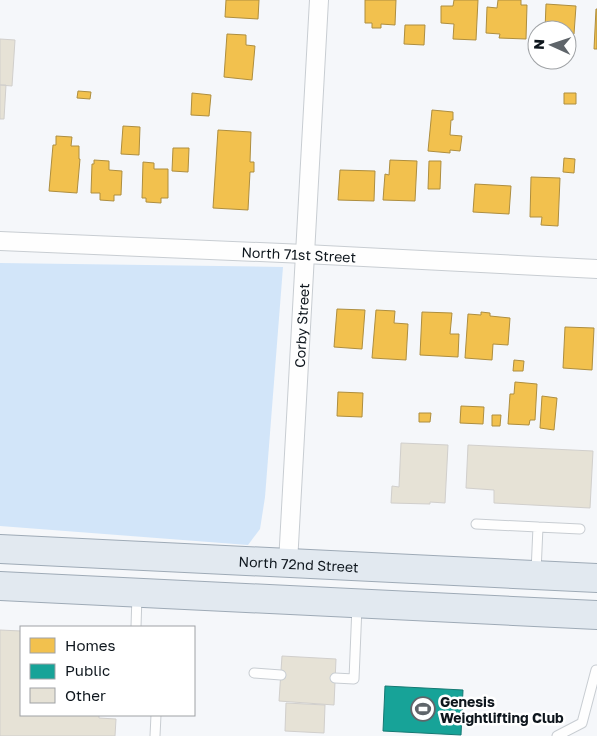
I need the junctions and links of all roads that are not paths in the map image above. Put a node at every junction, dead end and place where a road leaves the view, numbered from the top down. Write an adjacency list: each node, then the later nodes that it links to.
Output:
1 (319, 0): 3 (street, Corby Street)
2 (0, 240): 3 (street, North 71st Street)
3 (305, 254): 4 (street, North 71st Street); 9 (street, Corby Street)
4 (597, 269)
5 (476, 524): 6 (lane)
6 (538, 527): 7 (lane); 10 (lane)
7 (580, 529)
8 (0, 549): 9 (main road, North 72nd Street)
9 (288, 563): 10 (main road, North 72nd Street)
10 (536, 575): 11 (main road, North 72nd Street)
11 (597, 578)
12 (0, 586): 13 (main road)
13 (137, 593): 14 (main road); 16 (lane)
14 (357, 603): 15 (main road); 20 (lane)
15 (597, 615)
16 (136, 626)
17 (596, 670): 23 (lane)
18 (254, 673): 19 (lane)
19 (281, 675)
20 (335, 678)
21 (156, 716): 22 (lane)
22 (155, 736)
23 (558, 736)

